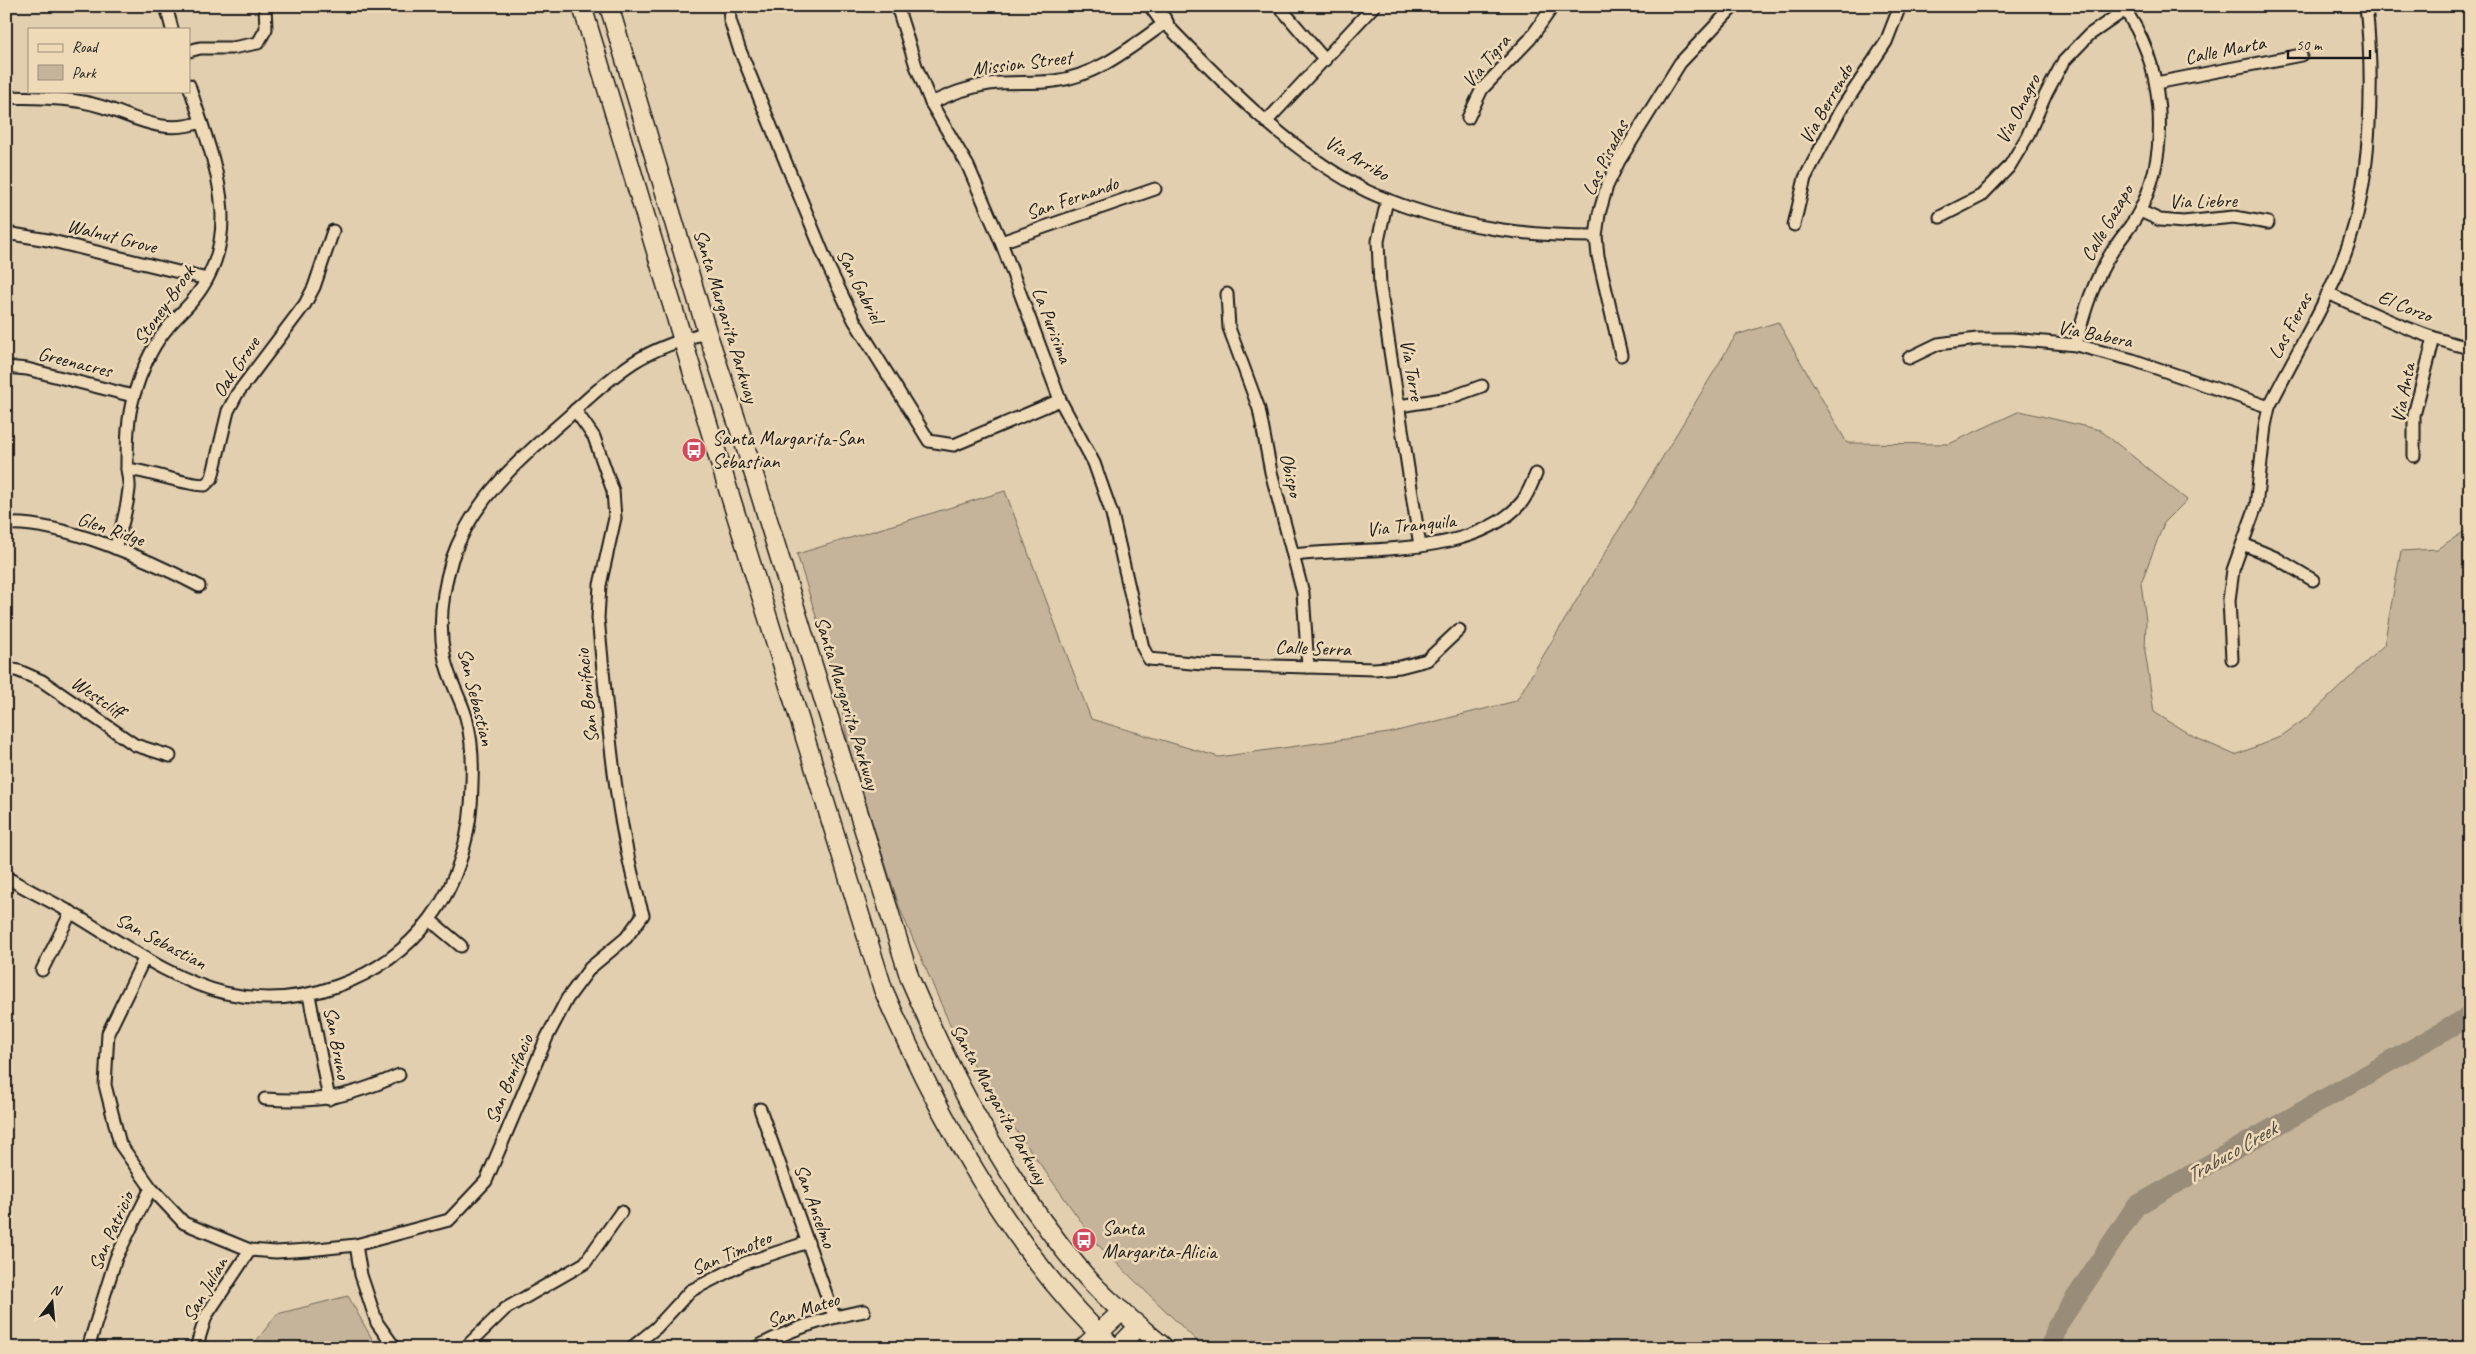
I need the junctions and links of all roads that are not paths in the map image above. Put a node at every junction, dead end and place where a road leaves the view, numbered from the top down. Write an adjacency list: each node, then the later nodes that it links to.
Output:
1 (166, 6): 16 (street)
2 (265, 6): 17 (street)
3 (582, 6): 42 (main road)
4 (609, 6): 40 (main road, Santa Margarita Parkway)
5 (729, 6): 50 (street, San Gabriel)
6 (897, 6): 23 (street, La Purisima)
7 (1153, 6): 15 (street, Via Arribo)
8 (1279, 6): 19 (street)
9 (1374, 6): 19 (street)
10 (1553, 6): 24 (street, Via Tigra)
11 (1734, 6): 35 (street, Las Pisadas)
12 (1900, 6): 32 (street, Via Berrendo)
13 (2366, 6): 38 (street, Las Fieras)
14 (2124, 8): 20 (street, Calle Gazapo); 30 (street, Via Onagro)
15 (1165, 23): 23 (street, Mission Street); 26 (street, Via Arribo)
16 (172, 28)
17 (190, 51)
18 (2302, 55): 20 (street, Calle Marta)
19 (1324, 60): 26 (street)
20 (2156, 83): 29 (street, Calle Gazapo)
21 (190, 88): 25 (street, Stoney-Brook)
22 (6, 97): 25 (street)
23 (932, 102): 36 (street, La Purisima)
24 (1468, 118)
25 (201, 122): 37 (street, Stoney-Brook)
26 (1266, 122): 28 (street, Via Arribo)
27 (1155, 189): 36 (street, San Fernando)
28 (1387, 200): 35 (street, Via Arribo); 51 (street, Via Torre)
29 (2140, 211): 31 (street, Via Liebre); 43 (street, Calle Gazapo)
30 (1940, 217)
31 (2268, 223)
32 (1794, 225)
33 (333, 231): 55 (street, Oak Grove)
34 (6, 233): 37 (street, Walnut Grove)
35 (1596, 236): 45 (street, Las Pisadas)
36 (1001, 242): 50 (street, La Purisima)
37 (208, 279): 49 (street, Stoney-Brook)
38 (2328, 293): 41 (street, El Corzo); 52 (street, Las Fieras)
39 (1227, 294): 61 (street, Obispo)
40 (707, 332): 42 (street, San Sebastian); 87 (main road, Santa Margarita Parkway)
41 (2434, 338): 44 (street, El Corzo); 54 (street, Via Anta)
42 (684, 339): 53 (street, San Sebastian); 90 (main road)
43 (2076, 345): 46 (street, Via Babera); 52 (street, Via Babera)
44 (2470, 348)
45 (1621, 355)
46 (1909, 358)
47 (6, 367): 49 (street, Greenacres)
48 (1482, 386): 51 (street)
49 (134, 396): 55 (street, Stoney-Brook)
50 (1060, 400): 66 (street, La Purisima)
51 (1399, 406): 59 (street, Via Torre)
52 (2269, 407): 58 (street, Las Fieras)
53 (575, 410): 72 (street, San Sebastian); 84 (street, San Bonifacio)
54 (2414, 456)
55 (127, 469): 60 (street, Stoney-Brook)
56 (1536, 474): 59 (street, Via Tranquila)
57 (6, 524): 60 (street, Glen Ridge)
58 (2242, 544): 62 (street); 65 (street, Las Fieras)
59 (1420, 546): 61 (street, Via Tranquila)
60 (114, 548): 63 (street, Glen Ridge)
61 (1293, 556): 67 (street, Obispo)
62 (2314, 580)
63 (200, 586)
64 (1459, 630): 67 (street, Calle Serra)
65 (2232, 659)
66 (1153, 660): 67 (street, Calle Serra)
67 (1308, 667)
68 (6, 668): 69 (street, Westcliff)
69 (170, 756)
70 (6, 877): 71 (street, San Sebastian)
71 (71, 912): 74 (street, San Sebastian); 75 (street)
72 (430, 920): 73 (street); 76 (street, San Sebastian)
73 (460, 946)
74 (145, 957): 76 (street, San Sebastian); 81 (street, San Bonifacio)
75 (42, 970)
76 (309, 995): 78 (street, San Bruno)
77 (399, 1075): 78 (street)
78 (329, 1099): 79 (street)
79 (265, 1100)
80 (760, 1109): 83 (street, San Anselmo)
81 (151, 1188): 85 (street, San Bonifacio); 91 (street, San Patricio)
82 (621, 1212): 94 (street)
83 (808, 1242): 88 (street, San Anselmo); 95 (street, San Timoteo)
84 (356, 1245): 85 (street, San Bonifacio); 93 (street)
85 (250, 1250): 92 (street, San Julian)
86 (864, 1311): 88 (street, San Mateo)
87 (1122, 1311): 89 (main road, Santa Margarita Parkway); 90 (main road)
88 (834, 1316): 96 (street, San Mateo)
89 (1139, 1326): 99 (main road); 100 (main road, Santa Margarita Parkway)
90 (1098, 1333): 97 (main road); 98 (main road)
91 (88, 1348)
92 (196, 1348)
93 (395, 1348)
94 (465, 1348)
95 (630, 1348)
96 (755, 1348)
97 (1083, 1348)
98 (1114, 1348)
99 (1118, 1348)
100 (1165, 1348)

